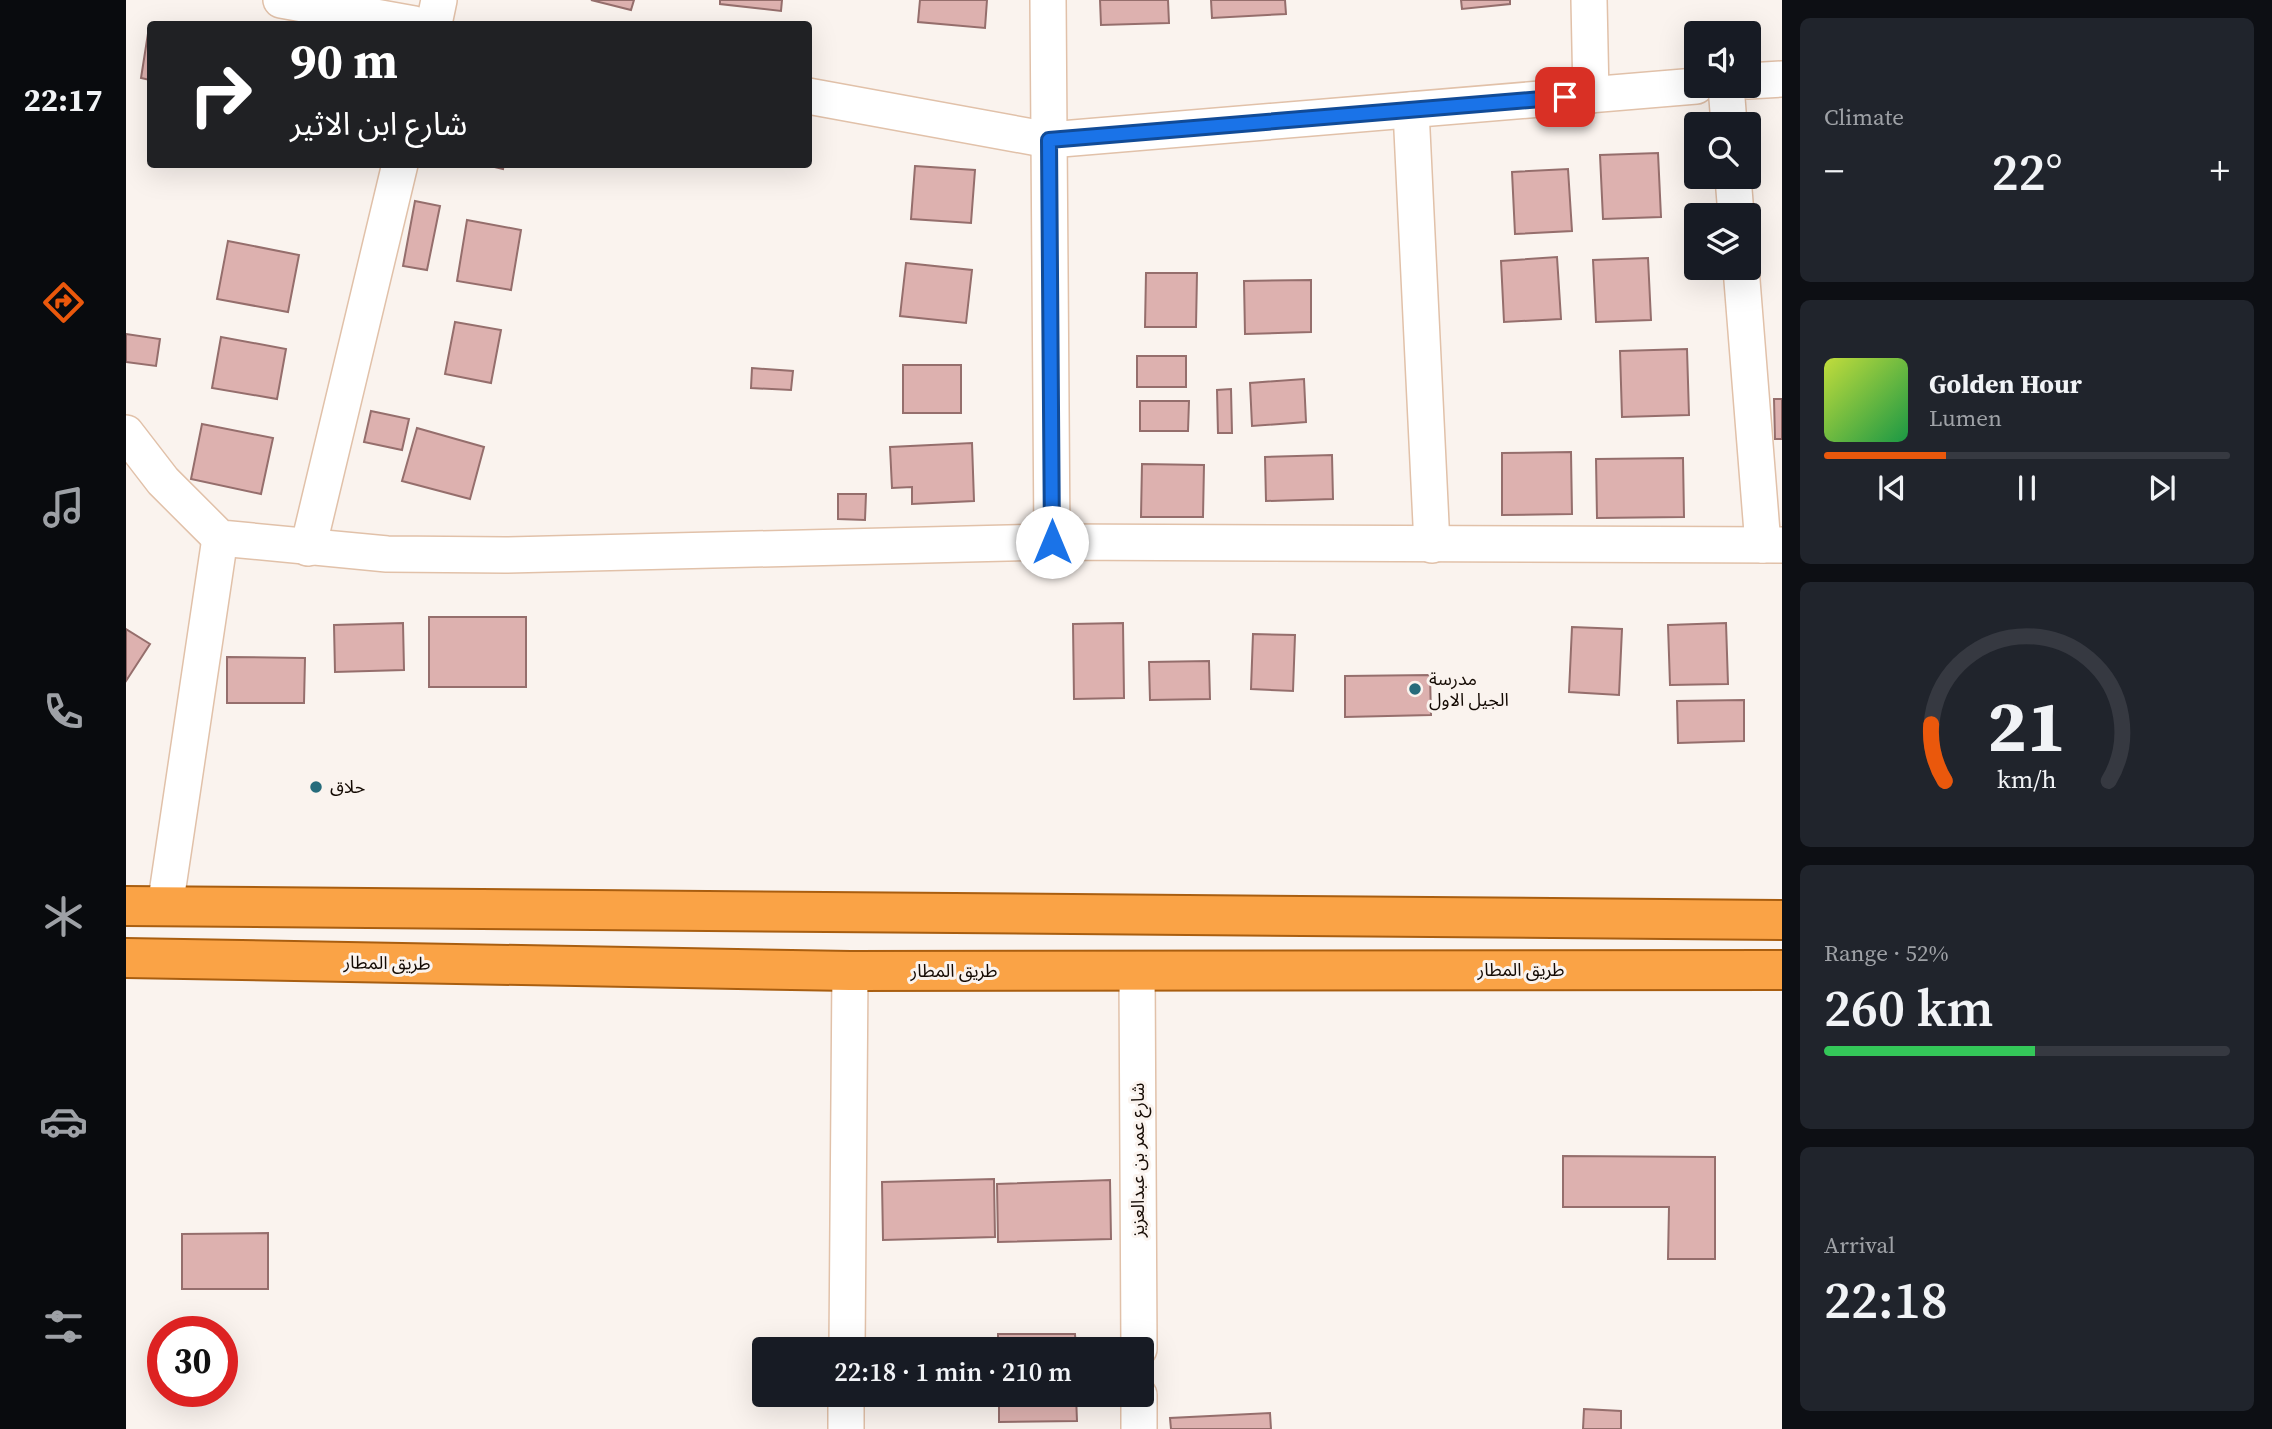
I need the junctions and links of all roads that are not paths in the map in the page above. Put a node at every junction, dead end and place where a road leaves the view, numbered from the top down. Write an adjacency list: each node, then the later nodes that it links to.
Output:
1 (281, 0): 5 (street)
2 (439, 0): 6 (street)
3 (1048, 0): 13 (street)
4 (1588, 0): 10 (street)
5 (397, 21)
6 (435, 21)
7 (1782, 79): 8 (street)
8 (1761, 80)
9 (1684, 87): 10 (street)
10 (1591, 94): 12 (street)
11 (812, 97): 13 (street)
12 (1411, 110): 13 (street); 19 (street)
13 (1049, 140): 18 (street)
14 (399, 168): 21 (street)
15 (1742, 280): 20 (street)
16 (126, 433): 17 (street)
17 (220, 538): 21 (street); 23 (street)
18 (1052, 542): 19 (street); 21 (street)
19 (1432, 545): 20 (street)
20 (1773, 545)
21 (308, 548)
22 (126, 906): 23 (highway)
23 (165, 907): 24 (highway)
24 (1782, 920)
25 (126, 958): 27 (highway, طريق المطار)
26 (1782, 970): 28 (highway, طريق المطار)
27 (850, 971): 28 (highway, طريق المطار); 29 (street)
28 (1137, 971): 30 (street, شارع عمر بن عبدالعزيز)
29 (847, 1337)
30 (1139, 1337)
31 (846, 1407): 33 (street)
32 (1139, 1407): 34 (street)
33 (846, 1429)
34 (1139, 1429)

